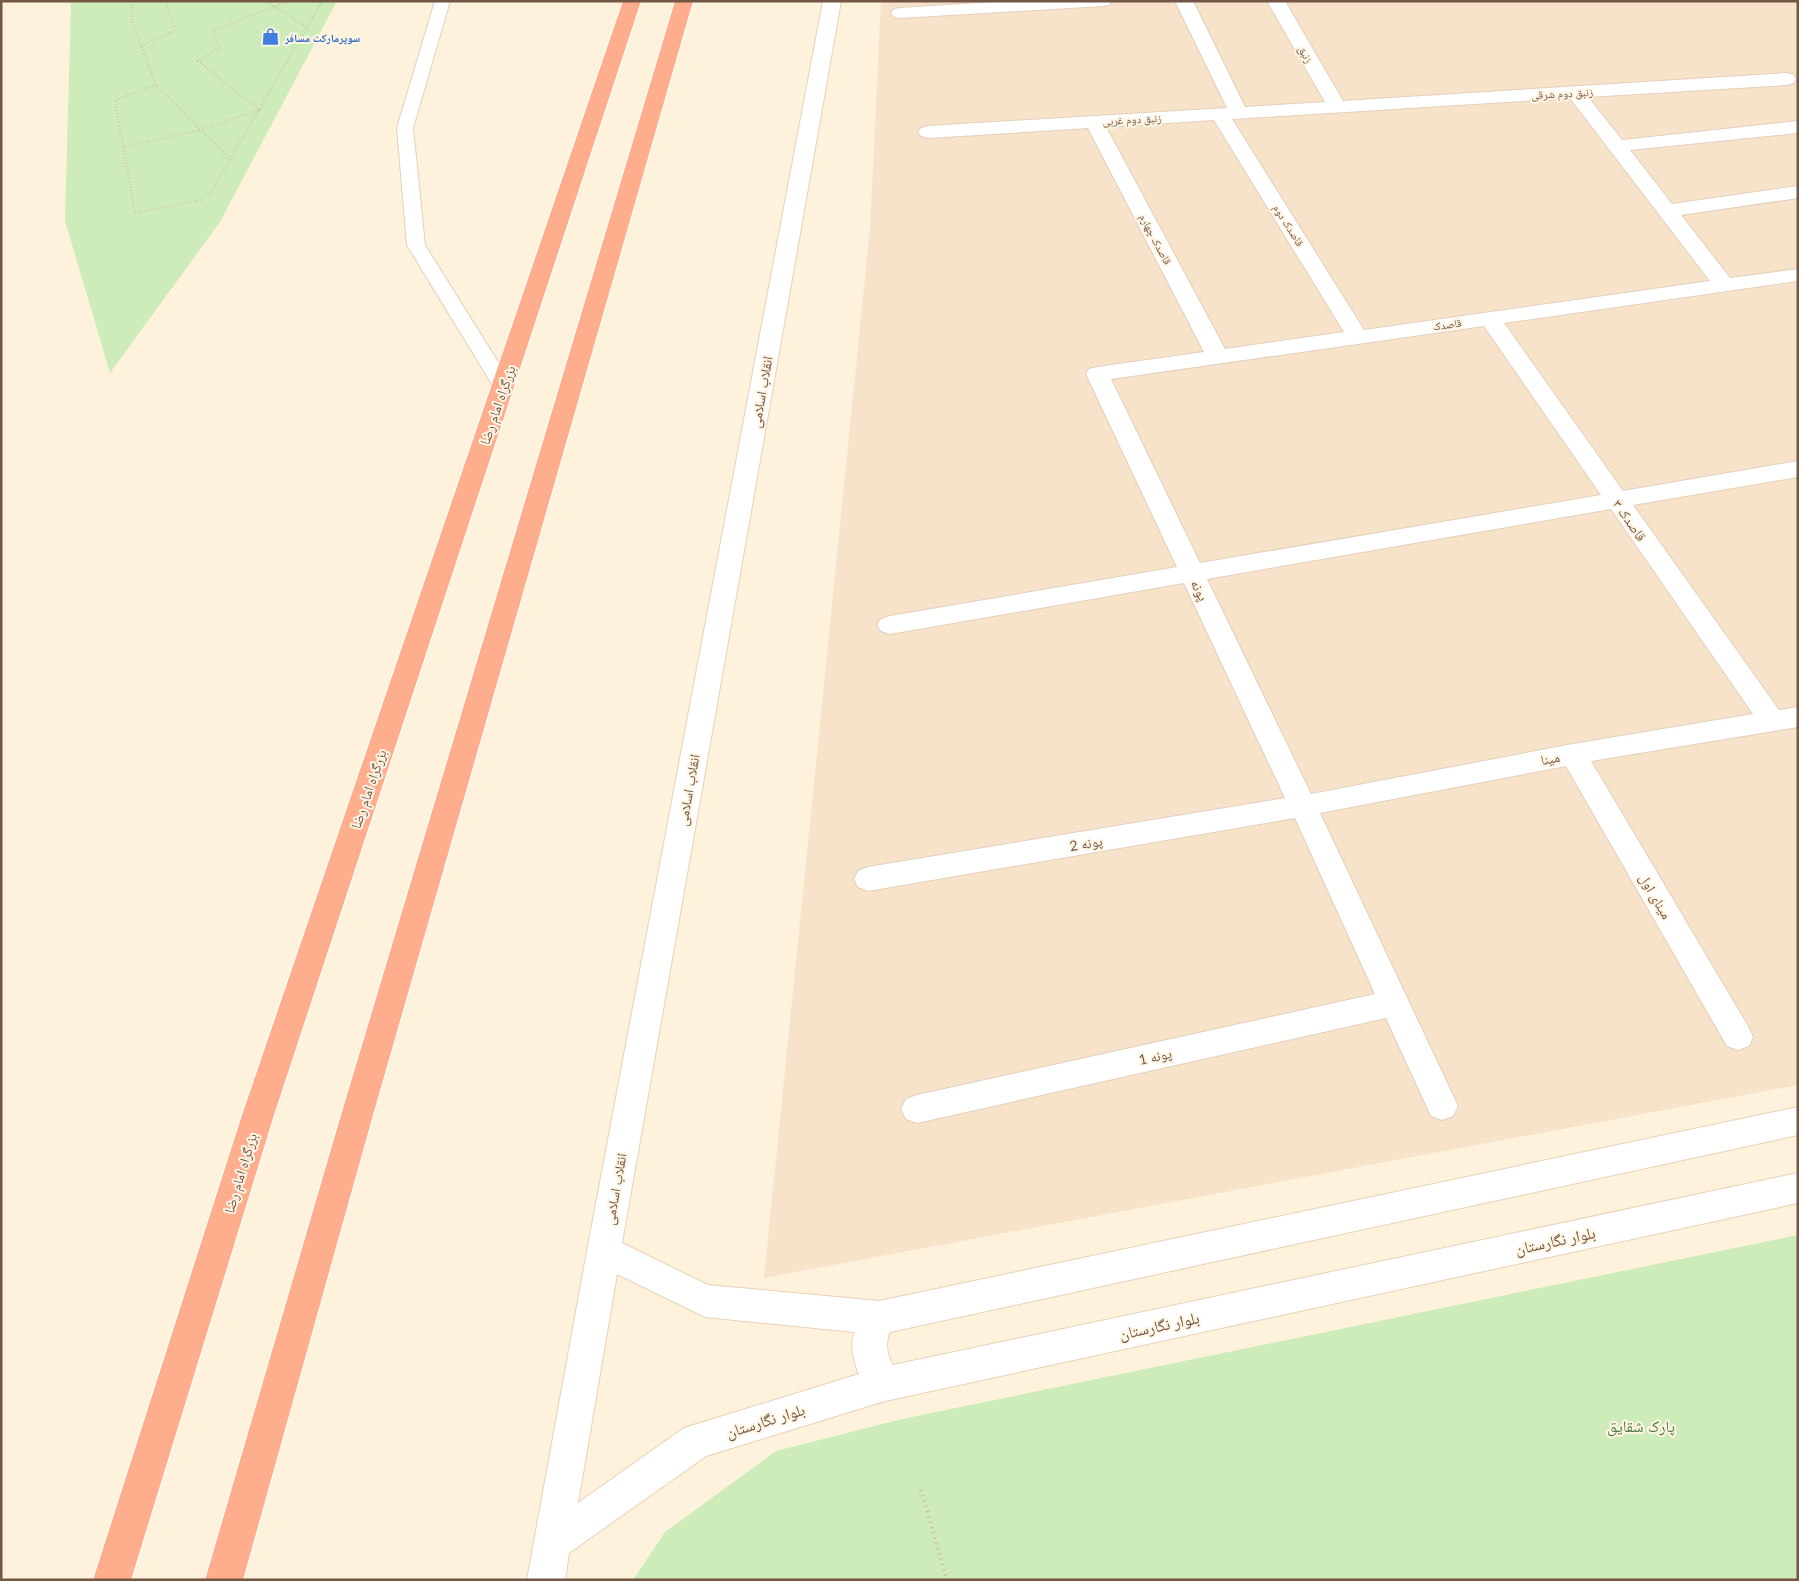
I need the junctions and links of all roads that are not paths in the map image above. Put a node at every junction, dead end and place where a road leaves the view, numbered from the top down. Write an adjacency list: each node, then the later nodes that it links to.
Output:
1 (443, 1): 25 (lane)
2 (632, 1): 25 (highway, بزرگراه امام رضا)
3 (684, 1): 46 (highway)
4 (832, 1): 41 (street, انقلاب اسلامی)
5 (1103, 1): 8 (street)
6 (1184, 1): 12 (street, قاصدک دوم)
7 (1276, 1): 11 (street, زنبق)
8 (900, 13)
9 (1787, 79): 10 (street, زنبق دوم شرقی)
10 (1575, 92): 11 (street, زنبق دوم شرقی); 16 (street)
11 (1337, 107): 12 (street, زنبق دوم غربی)
12 (1229, 113): 13 (street, زنبق دوم غربی); 22 (street, قاصدک دوم)
13 (1094, 122): 15 (street, زنبق دوم غربی); 23 (street, قاصدک چهارم)
14 (1798, 127): 16 (street)
15 (928, 132)
16 (1618, 146): 18 (street)
17 (1798, 192): 18 (street)
18 (1668, 210): 20 (street)
19 (1798, 275): 20 (street, قاصدک)
20 (1724, 285): 21 (street, قاصدک)
21 (1489, 318): 22 (street, قاصدک); 27 (street, قاصدک ۳)
22 (1358, 337): 23 (street, قاصدک)
23 (1218, 357): 24 (street, قاصدک)
24 (1097, 374): 28 (street, پونه)
25 (503, 386): 45 (highway, بزرگراه امام رضا)
26 (1798, 470): 27 (street)
27 (1617, 501): 28 (street); 31 (street, قاصدک ۳)
28 (1192, 574): 29 (street); 33 (street, پونه)
29 (890, 625)
30 (1798, 717): 31 (street, مینا)
31 (1772, 721): 32 (street, مینا)
32 (1573, 754): 33 (street, مینا); 36 (street, مینای اول)
33 (1303, 806): 34 (street, پونه 2); 35 (street, پونه)
34 (868, 879)
35 (1394, 1003): 37 (street, پونه); 38 (street, پونه 1)
36 (1738, 1037)
37 (1442, 1106)
38 (917, 1109)
39 (1798, 1121): 42 (street)
40 (1798, 1188): 43 (street, بلوار نگارستان)
41 (604, 1251): 42 (street); 44 (street, انقلاب اسلامی)
42 (879, 1318): 43 (street)
43 (885, 1384): 44 (street, بلوار نگارستان)
44 (552, 1543): 47 (street, انقلاب اسلامی)
45 (112, 1580)
46 (224, 1580)
47 (546, 1580)

